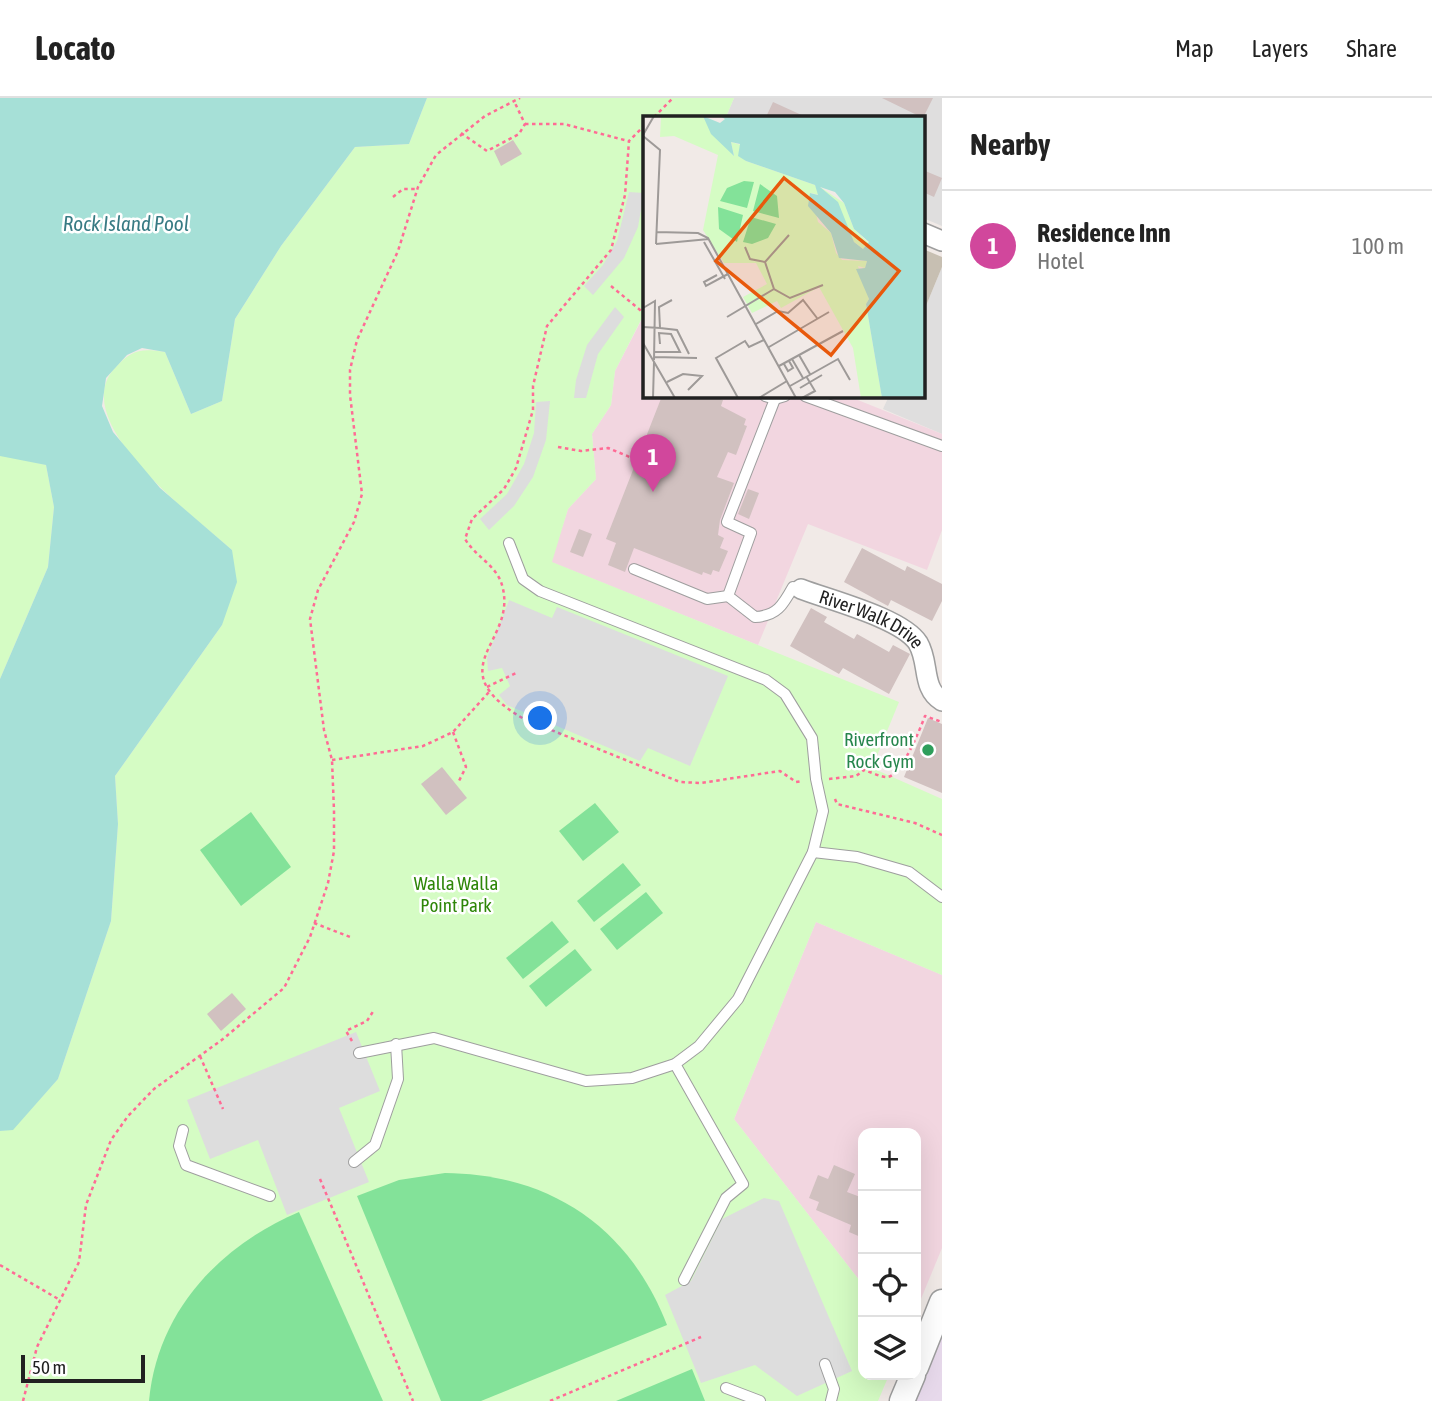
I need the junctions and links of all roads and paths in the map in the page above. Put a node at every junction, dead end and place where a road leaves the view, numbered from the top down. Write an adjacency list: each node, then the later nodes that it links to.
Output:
1 (520, 98): 3 (path)
2 (673, 98): 4 (path)
3 (514, 101): 5 (path); 7 (path)
4 (655, 116)
5 (525, 124): 7 (path); 8 (path)
6 (643, 127): 8 (path)
7 (461, 133): 9 (path)
8 (629, 141): 25 (path)
9 (418, 189): 10 (path); 30 (path)
10 (393, 197)
11 (925, 234): 12 (street)
12 (942, 241)
13 (611, 286): 14 (path)
14 (643, 312)
15 (775, 397): 23 (lane)
16 (808, 397): 17 (lane)
17 (942, 446)
18 (558, 447): 19 (path)
19 (637, 460)
20 (509, 543): 31 (lane)
21 (634, 569): 23 (lane)
22 (801, 589): 23 (lane); 27 (street, River Walk Drive)
23 (728, 596)
24 (518, 672): 25 (path)
25 (487, 687): 26 (path)
26 (489, 692): 29 (path); 31 (path)
27 (942, 701)
28 (942, 722): 33 (path)
29 (453, 732): 30 (path); 32 (path)
30 (332, 760): 38 (path)
31 (816, 779): 36 (lane)
32 (459, 781)
33 (830, 786)
34 (832, 793): 35 (path)
35 (942, 835)
36 (813, 852): 37 (lane); 44 (lane)
37 (942, 897)
38 (314, 923): 39 (path); 43 (path)
39 (350, 937)
40 (374, 1010): 42 (path)
41 (396, 1044): 42 (lane); 44 (lane); 47 (lane)
42 (359, 1053)
43 (200, 1056): 45 (path); 52 (path)
44 (675, 1063): 51 (lane)
45 (223, 1108)
46 (183, 1130): 49 (lane)
47 (354, 1162)
48 (320, 1179): 60 (path)
49 (270, 1196)
50 (0, 1265): 52 (path)
51 (684, 1280)
52 (60, 1300): 59 (path)
53 (942, 1302): 55 (street)
54 (701, 1337): 61 (path)
55 (921, 1354)
56 (825, 1364): 63 (lane)
57 (911, 1380): 64 (street)
58 (726, 1388): 62 (lane)
59 (23, 1401)
60 (412, 1401)
61 (551, 1401)
62 (760, 1401)
63 (831, 1401)
64 (902, 1401)

